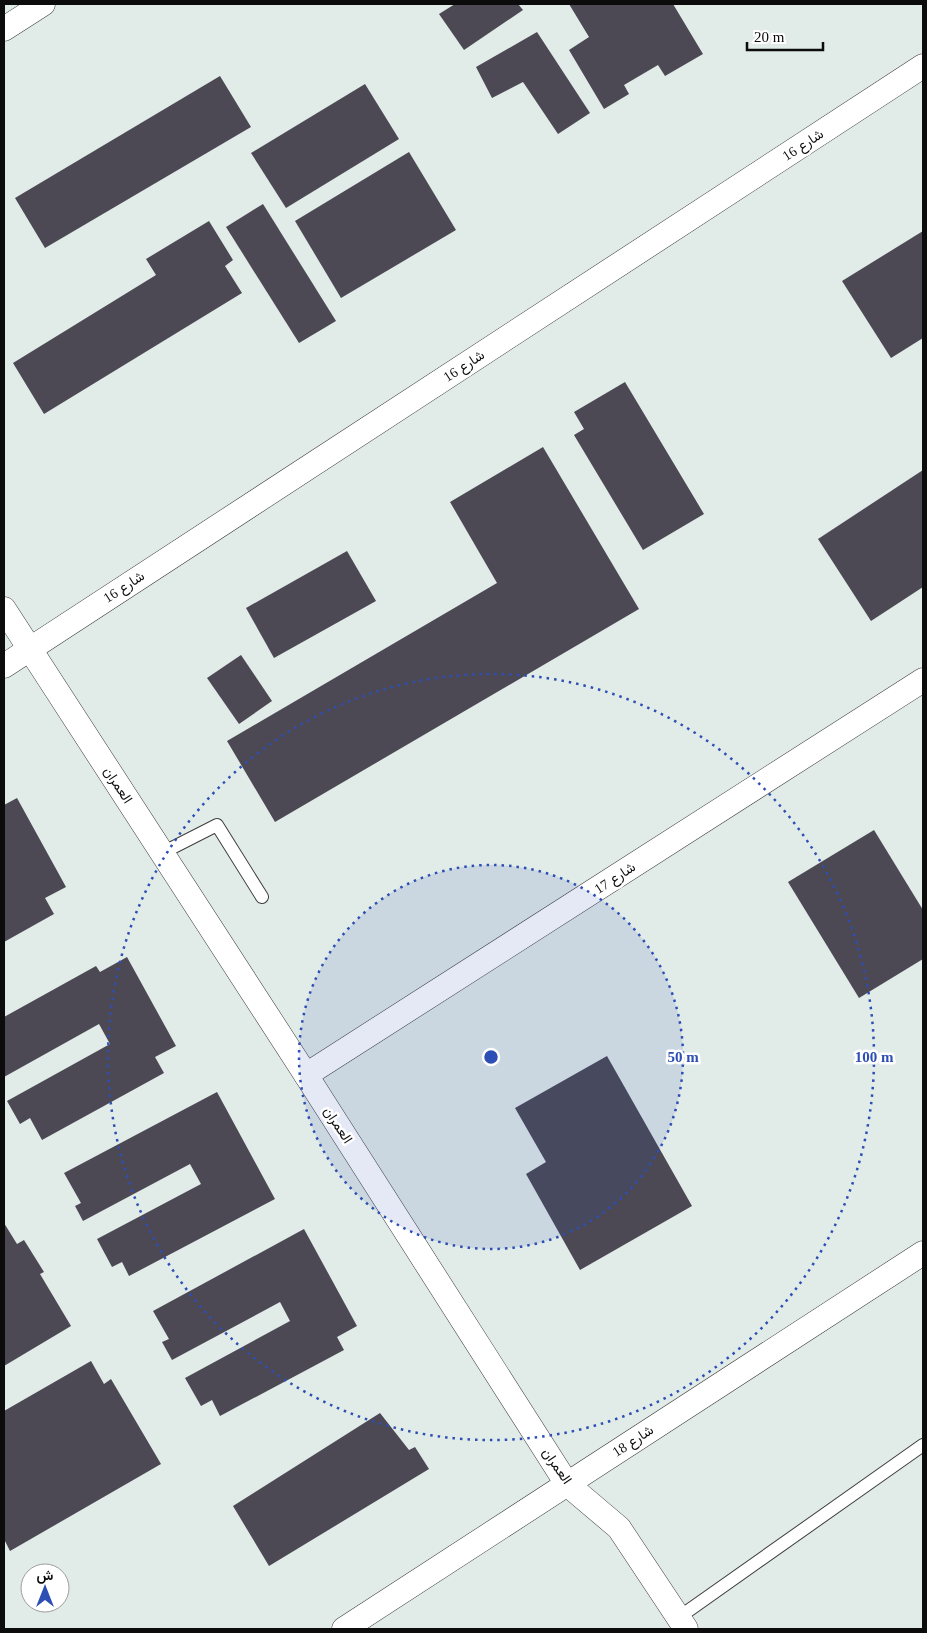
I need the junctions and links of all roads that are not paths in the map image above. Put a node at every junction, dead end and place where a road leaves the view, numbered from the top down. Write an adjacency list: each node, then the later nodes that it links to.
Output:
1 (43, 4): 2 (street)
2 (4, 29)
3 (923, 66): 5 (street, شارع 16)
4 (4, 609): 5 (street, العمران)
5 (29, 649): 6 (street, شارع 16); 8 (street, العمران)
6 (4, 666)
7 (923, 680): 10 (street, شارع 17)
8 (162, 853): 9 (lane); 10 (street, العمران)
9 (262, 898)
10 (306, 1075): 13 (street, العمران)
11 (923, 1253): 13 (street, شارع 18)
12 (923, 1445): 14 (lane)
13 (567, 1484): 14 (street, العمران); 15 (street, شارع 18)
14 (682, 1624)
15 (344, 1629)

